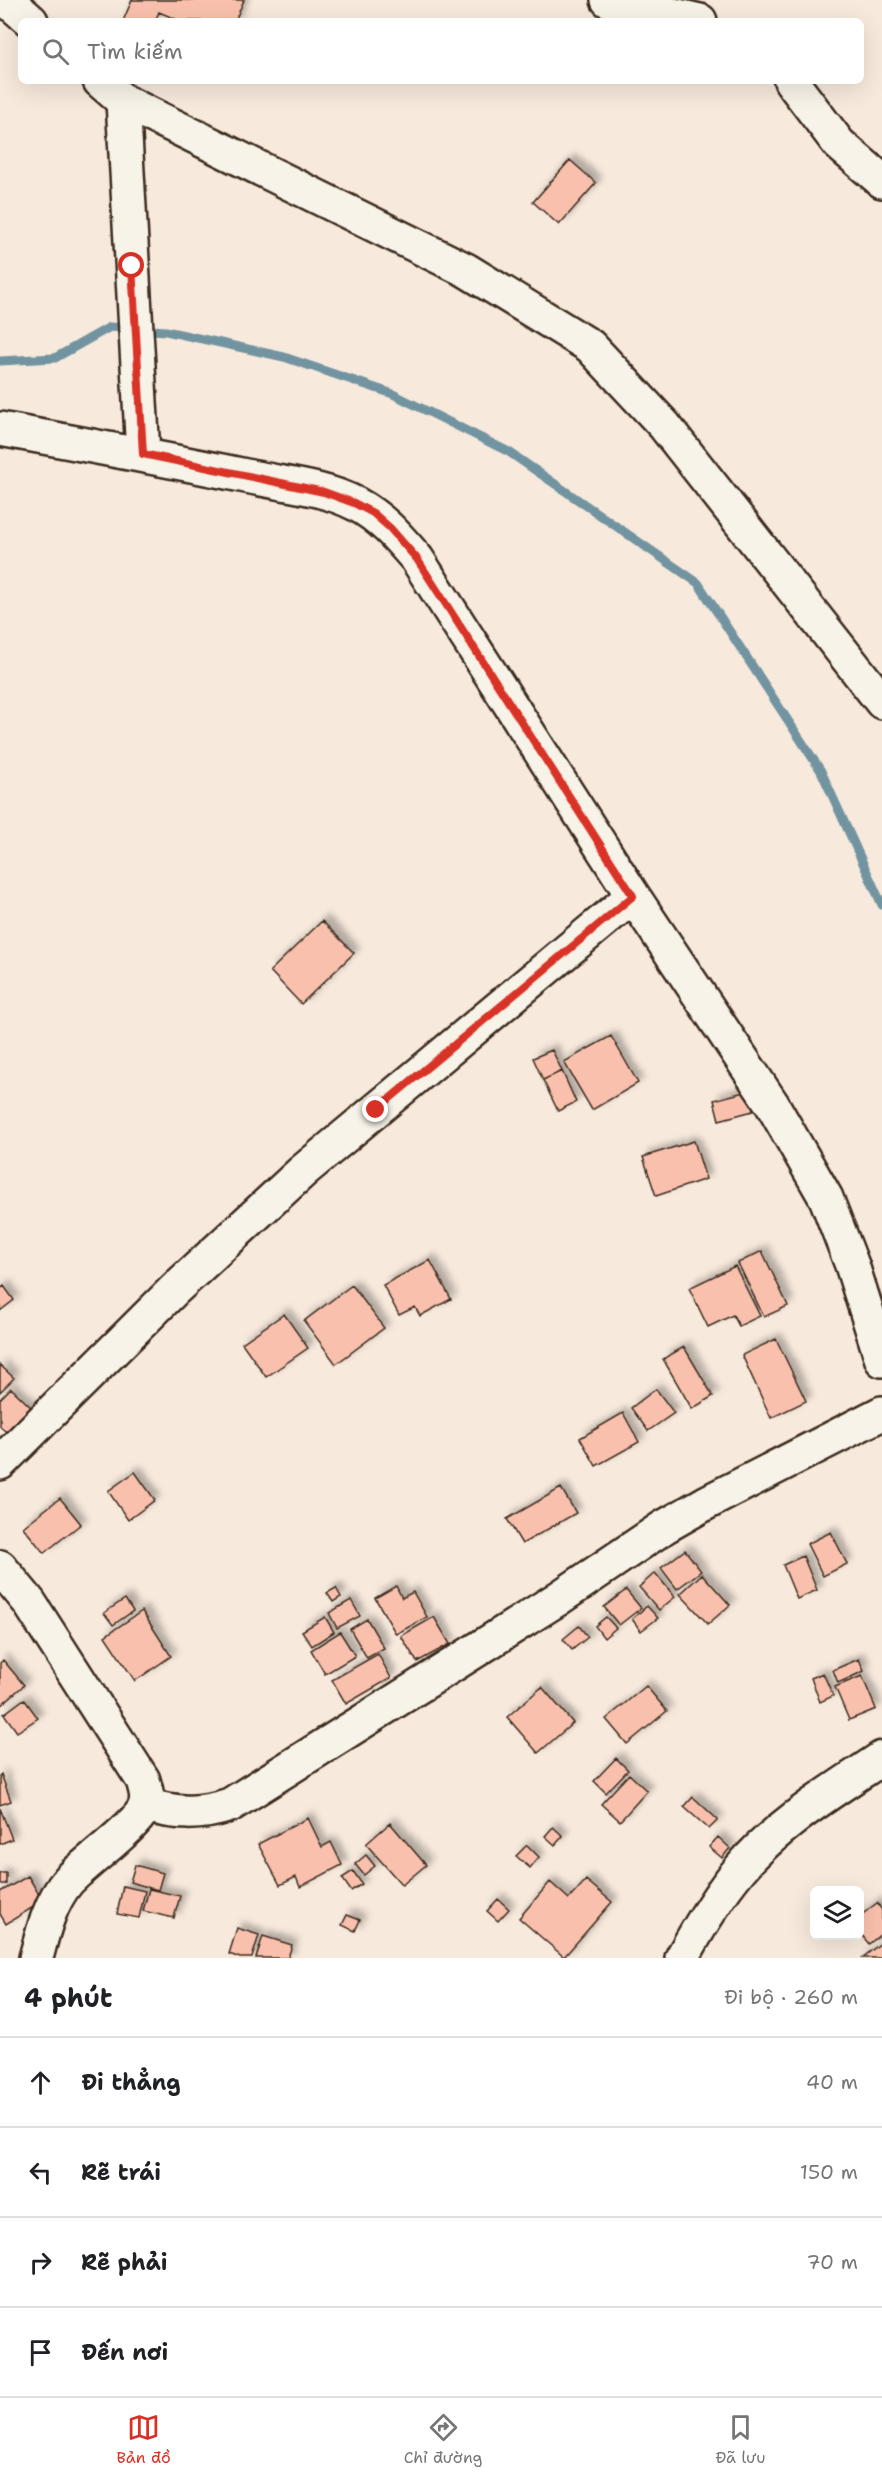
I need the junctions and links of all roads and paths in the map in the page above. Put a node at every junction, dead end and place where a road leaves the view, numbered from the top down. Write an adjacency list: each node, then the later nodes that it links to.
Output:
1 (7, 0): 3 (street)
2 (608, 0): 4 (street)
3 (28, 18)
4 (687, 18)
5 (793, 84): 7 (street)
6 (112, 91): 9 (street); 10 (street)
7 (882, 181)
8 (0, 429): 9 (street)
9 (143, 454): 11 (street)
10 (882, 702)
11 (633, 896): 12 (street); 14 (street)
12 (882, 1360)
13 (882, 1413): 17 (street)
14 (0, 1463)
15 (0, 1567): 17 (street)
16 (882, 1758): 19 (street)
17 (146, 1805): 18 (street)
18 (36, 1958)
19 (682, 1958)

